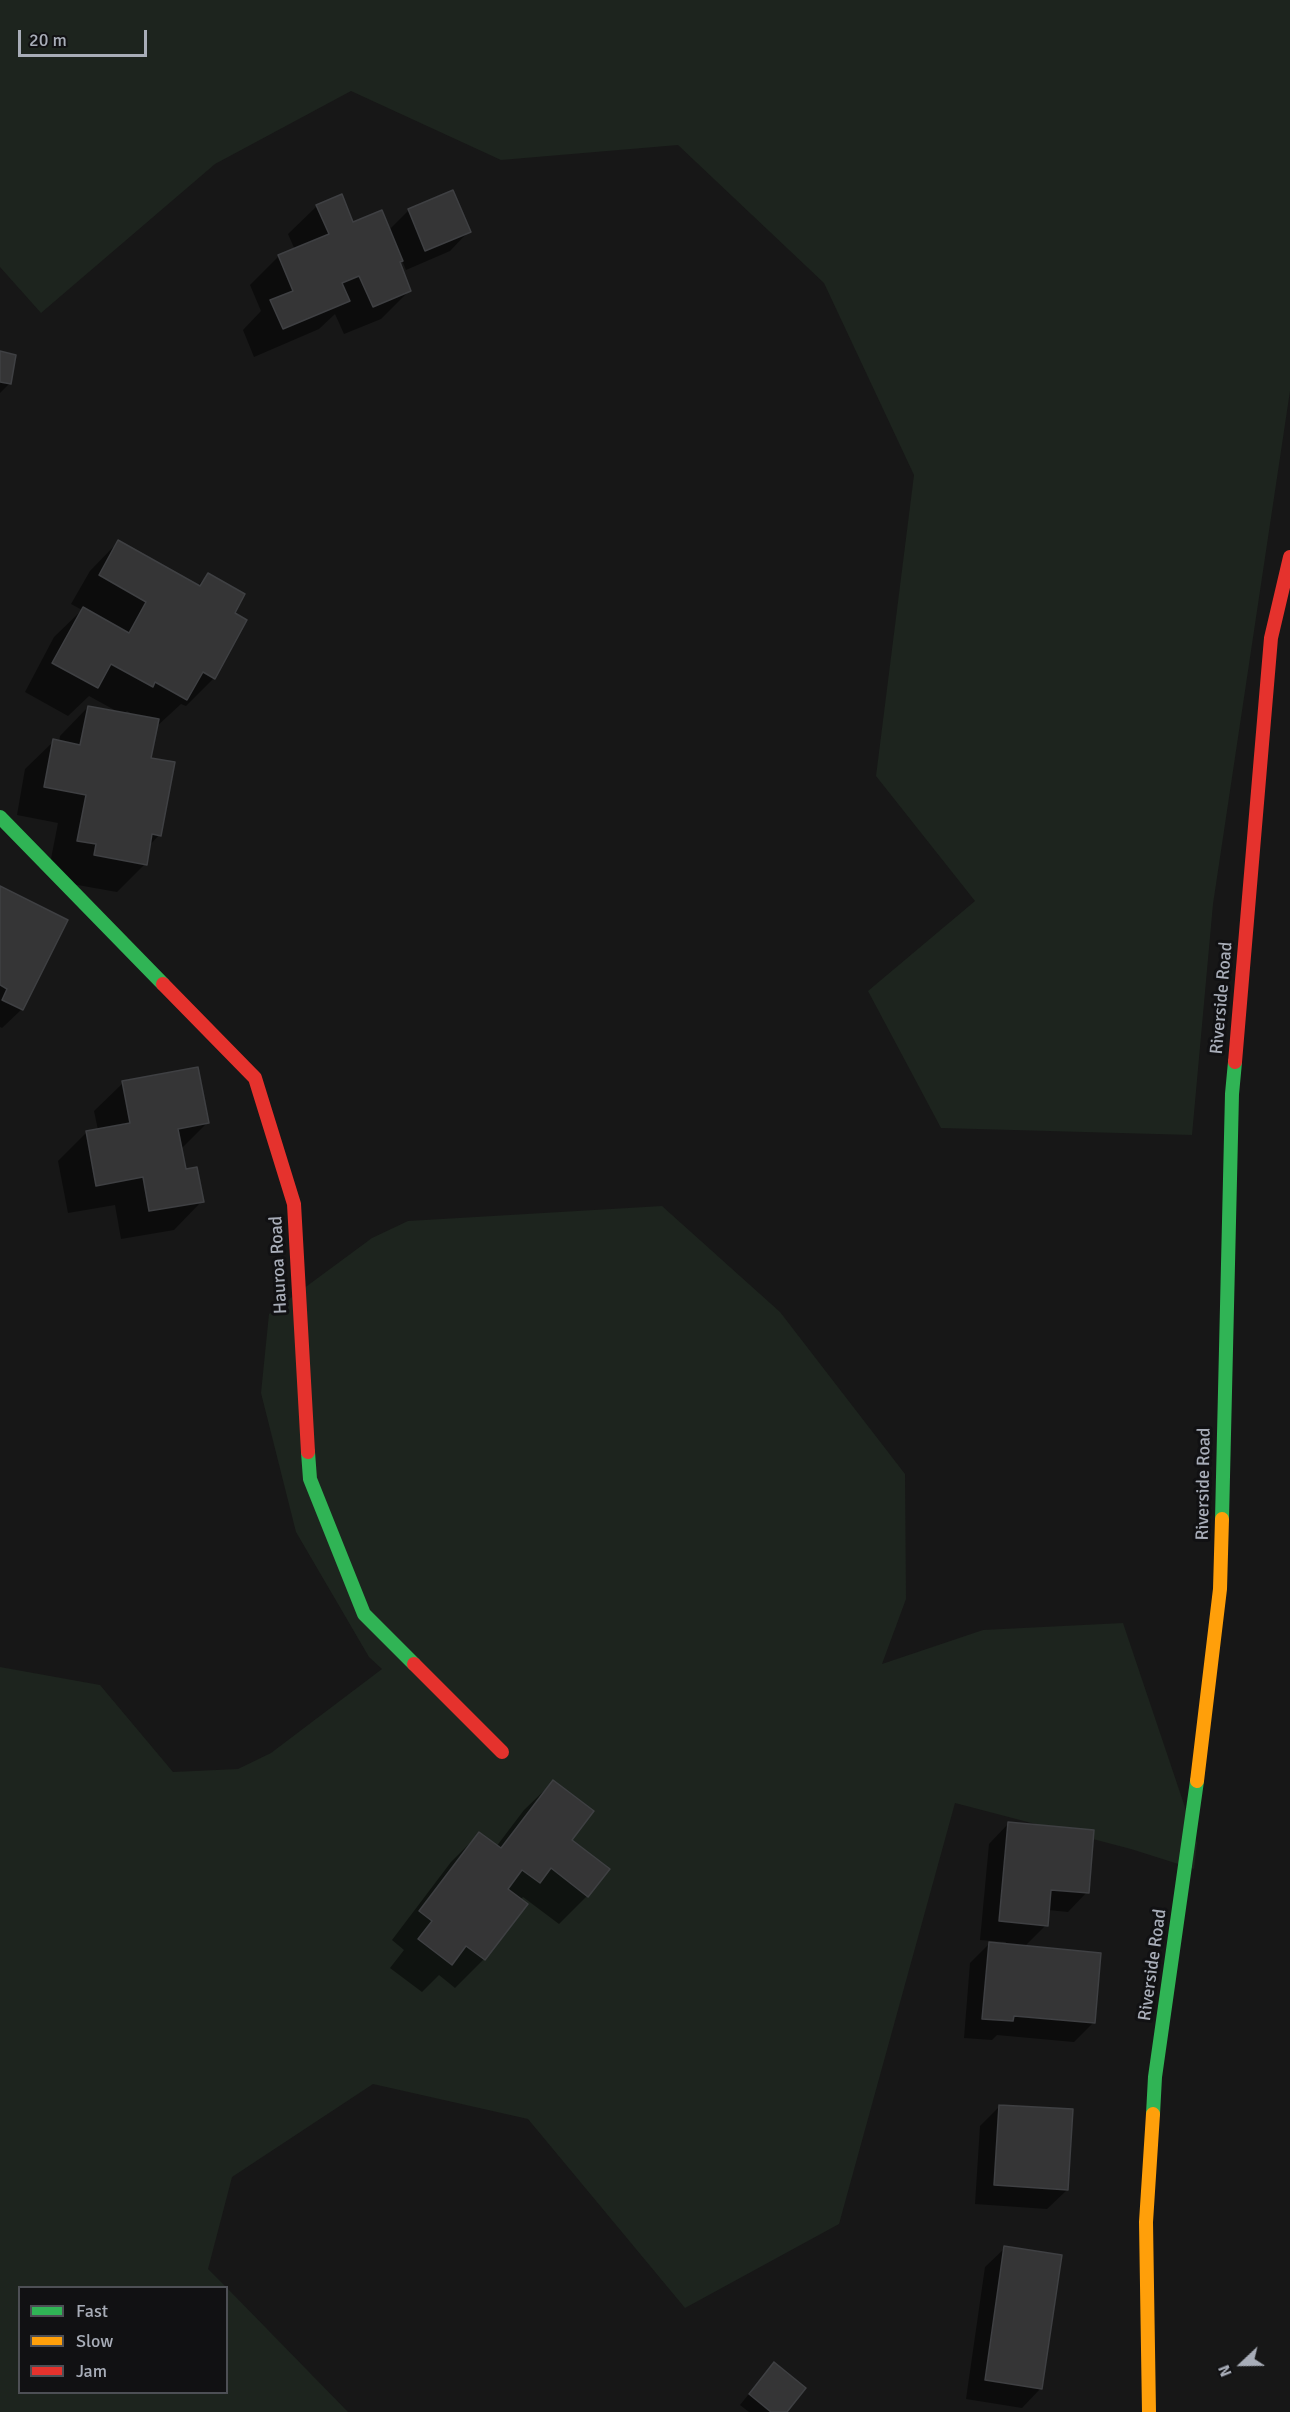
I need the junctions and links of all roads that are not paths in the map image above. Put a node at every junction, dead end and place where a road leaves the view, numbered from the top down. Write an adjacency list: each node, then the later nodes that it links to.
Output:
1 (1290, 557): 4 (street, Riverside Road)
2 (0, 818): 3 (street, Hauroa Road)
3 (502, 1752)
4 (1149, 2412)

